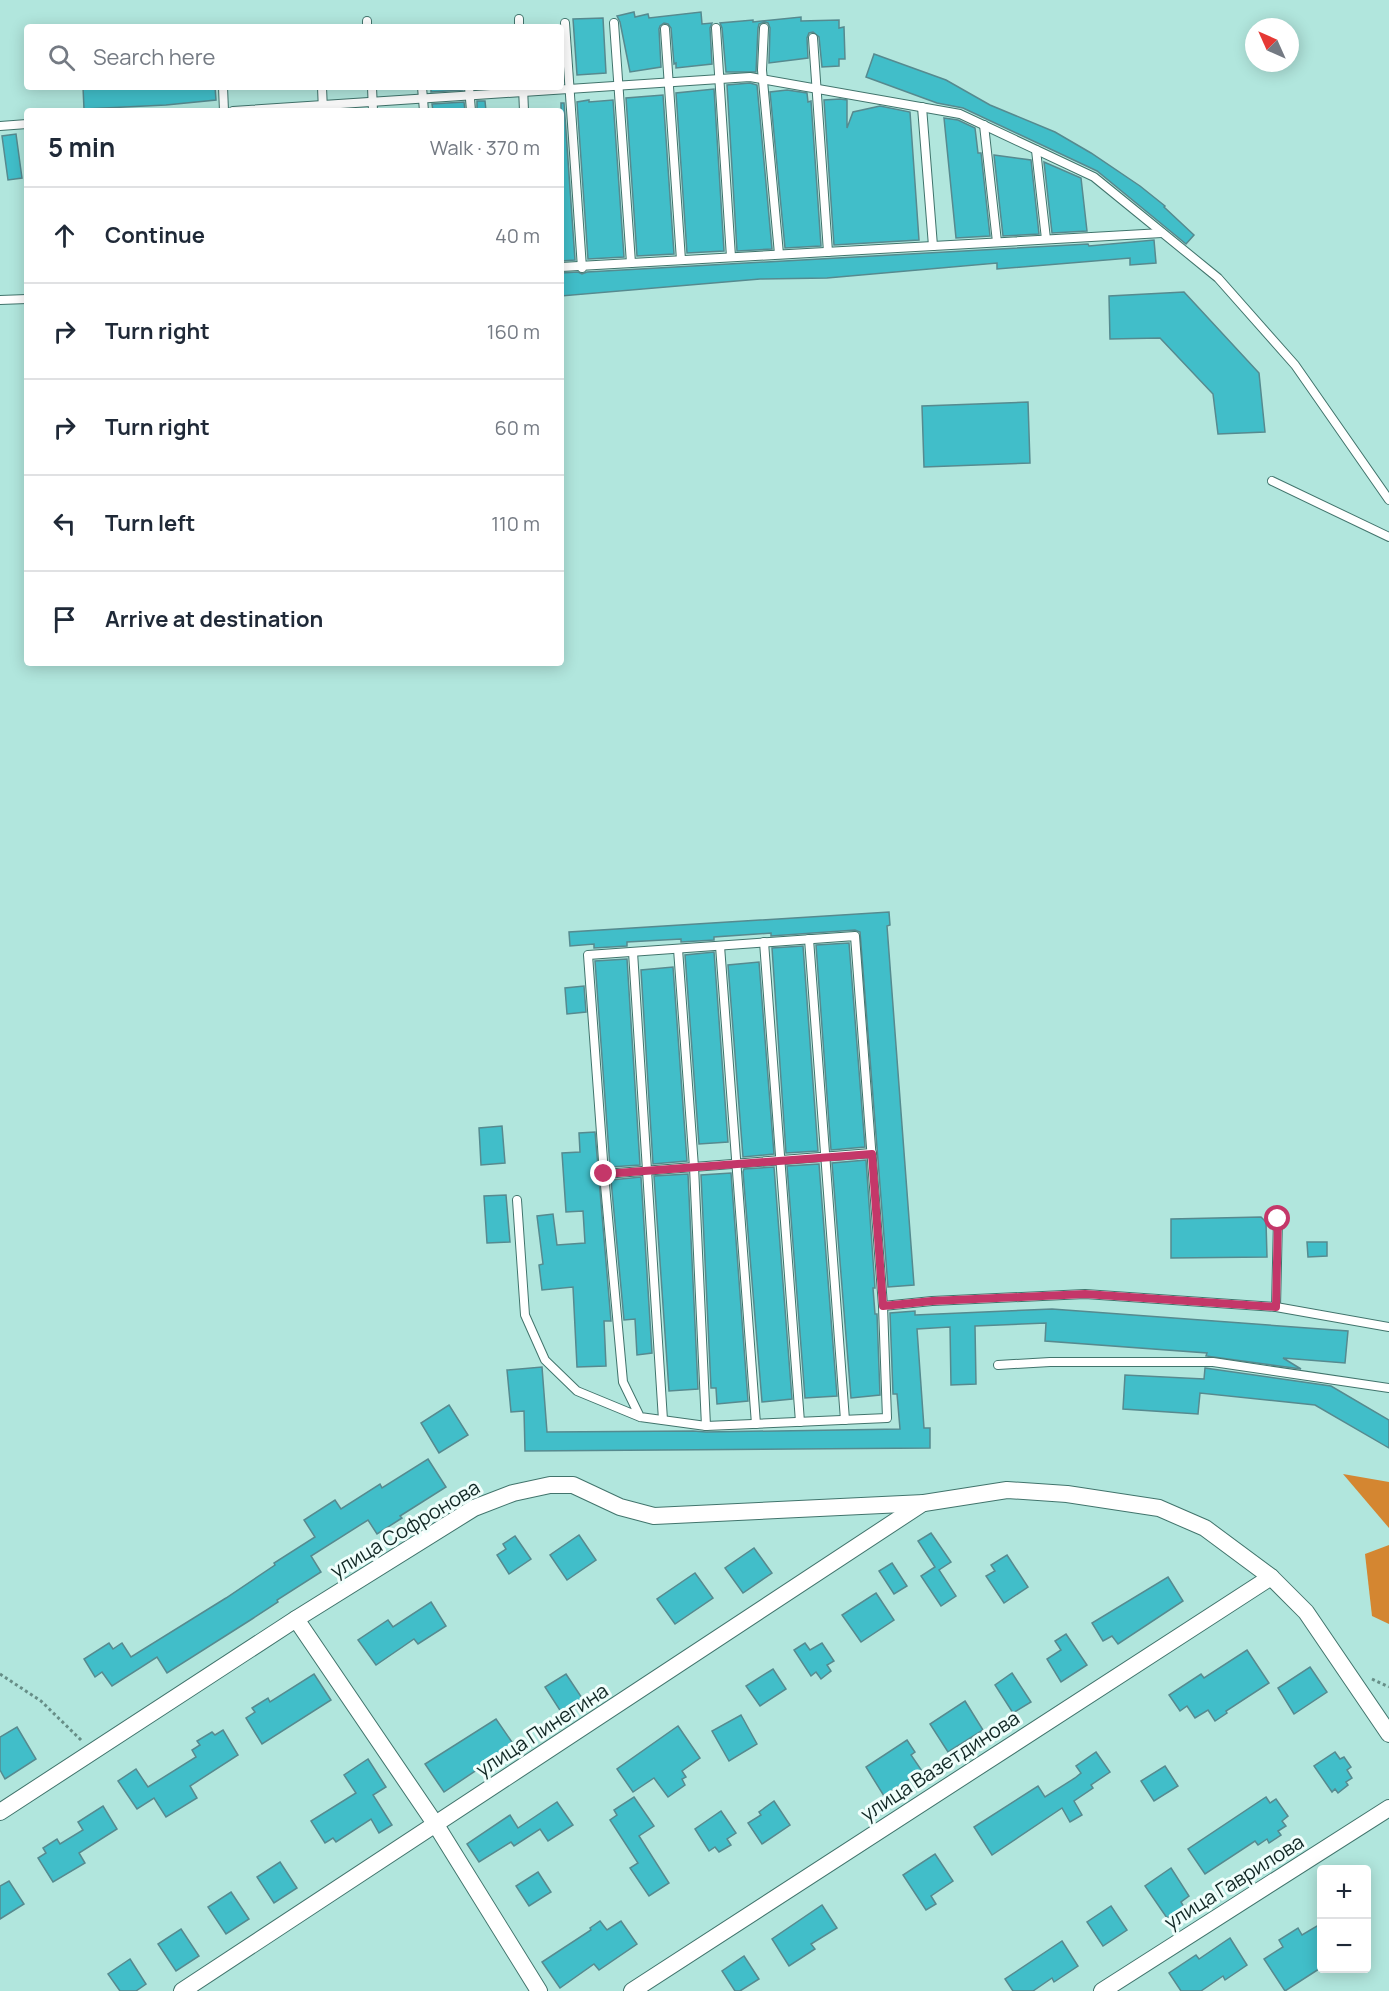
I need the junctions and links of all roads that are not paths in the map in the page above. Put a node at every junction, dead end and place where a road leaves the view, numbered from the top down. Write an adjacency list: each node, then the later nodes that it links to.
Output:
1 (614, 22): 10 (lane)
2 (565, 23): 12 (lane)
3 (716, 28): 7 (lane)
4 (764, 28): 8 (lane)
5 (666, 29): 9 (lane)
6 (813, 38): 13 (lane)
7 (719, 78): 8 (lane); 9 (lane); 39 (lane)
8 (763, 79): 13 (lane); 38 (lane)
9 (669, 82): 10 (lane); 40 (lane)
10 (618, 85): 12 (lane); 41 (lane)
11 (564, 88): 12 (lane)
12 (569, 88): 43 (lane)
13 (817, 89): 23 (lane); 37 (lane)
14 (223, 90): 24 (lane)
15 (322, 90): 25 (lane)
16 (372, 90): 22 (lane)
17 (422, 90): 21 (lane)
18 (496, 90): 20 (lane)
19 (523, 90): 28 (lane)
20 (470, 91): 21 (lane); 27 (lane)
21 (423, 99): 22 (lane); 26 (lane)
22 (373, 107): 25 (lane)
23 (922, 107): 30 (lane); 36 (lane)
24 (224, 108)
25 (323, 108)
26 (424, 108)
27 (471, 108)
28 (524, 108)
29 (24, 124): 31 (lane)
30 (984, 125): 32 (lane); 35 (lane)
31 (0, 126)
32 (1036, 150): 33 (lane); 34 (lane)
33 (1162, 233): 34 (lane); 47 (lane)
34 (1046, 239): 35 (lane)
35 (997, 242): 36 (lane)
36 (933, 246): 37 (lane)
37 (828, 252): 38 (lane)
38 (779, 254): 39 (lane)
39 (731, 257): 40 (lane)
40 (681, 260): 41 (lane)
41 (631, 263): 43 (lane)
42 (564, 267): 43 (lane)
43 (581, 267)
44 (24, 299): 45 (lane)
45 (0, 300)
46 (1272, 481): 48 (lane)
47 (1389, 500)
48 (1389, 537)
49 (809, 939): 50 (lane); 54 (lane); 55 (lane)
50 (764, 942): 51 (lane); 56 (lane)
51 (720, 945): 52 (lane); 57 (lane)
52 (678, 949): 53 (lane); 58 (lane)
53 (633, 952): 59 (lane); 60 (lane)
54 (872, 1154): 55 (lane); 63 (lane)
55 (825, 1157): 56 (lane); 70 (lane)
56 (781, 1160): 57 (lane); 71 (lane)
57 (736, 1164): 58 (lane); 72 (lane)
58 (694, 1167): 59 (lane); 73 (lane)
59 (648, 1171): 60 (lane); 69 (lane)
60 (604, 1174): 68 (lane)
61 (517, 1200): 68 (lane)
62 (1278, 1219): 64 (lane)
63 (883, 1306): 64 (lane); 70 (lane)
64 (1276, 1307): 65 (lane)
65 (1389, 1327)
66 (998, 1365): 67 (lane)
67 (1389, 1388)
68 (640, 1417): 69 (lane)
69 (663, 1420): 73 (lane)
70 (845, 1420): 71 (lane)
71 (800, 1422): 72 (lane)
72 (756, 1424): 73 (lane)
73 (706, 1426)
74 (924, 1503): 75 (street, улица Софронова); 76 (street, улица Софронова); 80 (street, улица Пинегина)
75 (1271, 1577): 77 (street, улица Софронова); 83 (street, улица Вазетдинова)
76 (296, 1619): 79 (street, улица Софронова); 80 (street)
77 (1389, 1734)
78 (1389, 1808): 84 (street, улица Гаврилова)
79 (0, 1812)
80 (436, 1825): 81 (street, улица Пинегина); 82 (street)
81 (182, 1991)
82 (539, 1991)
83 (632, 1991)
84 (1102, 1991)

